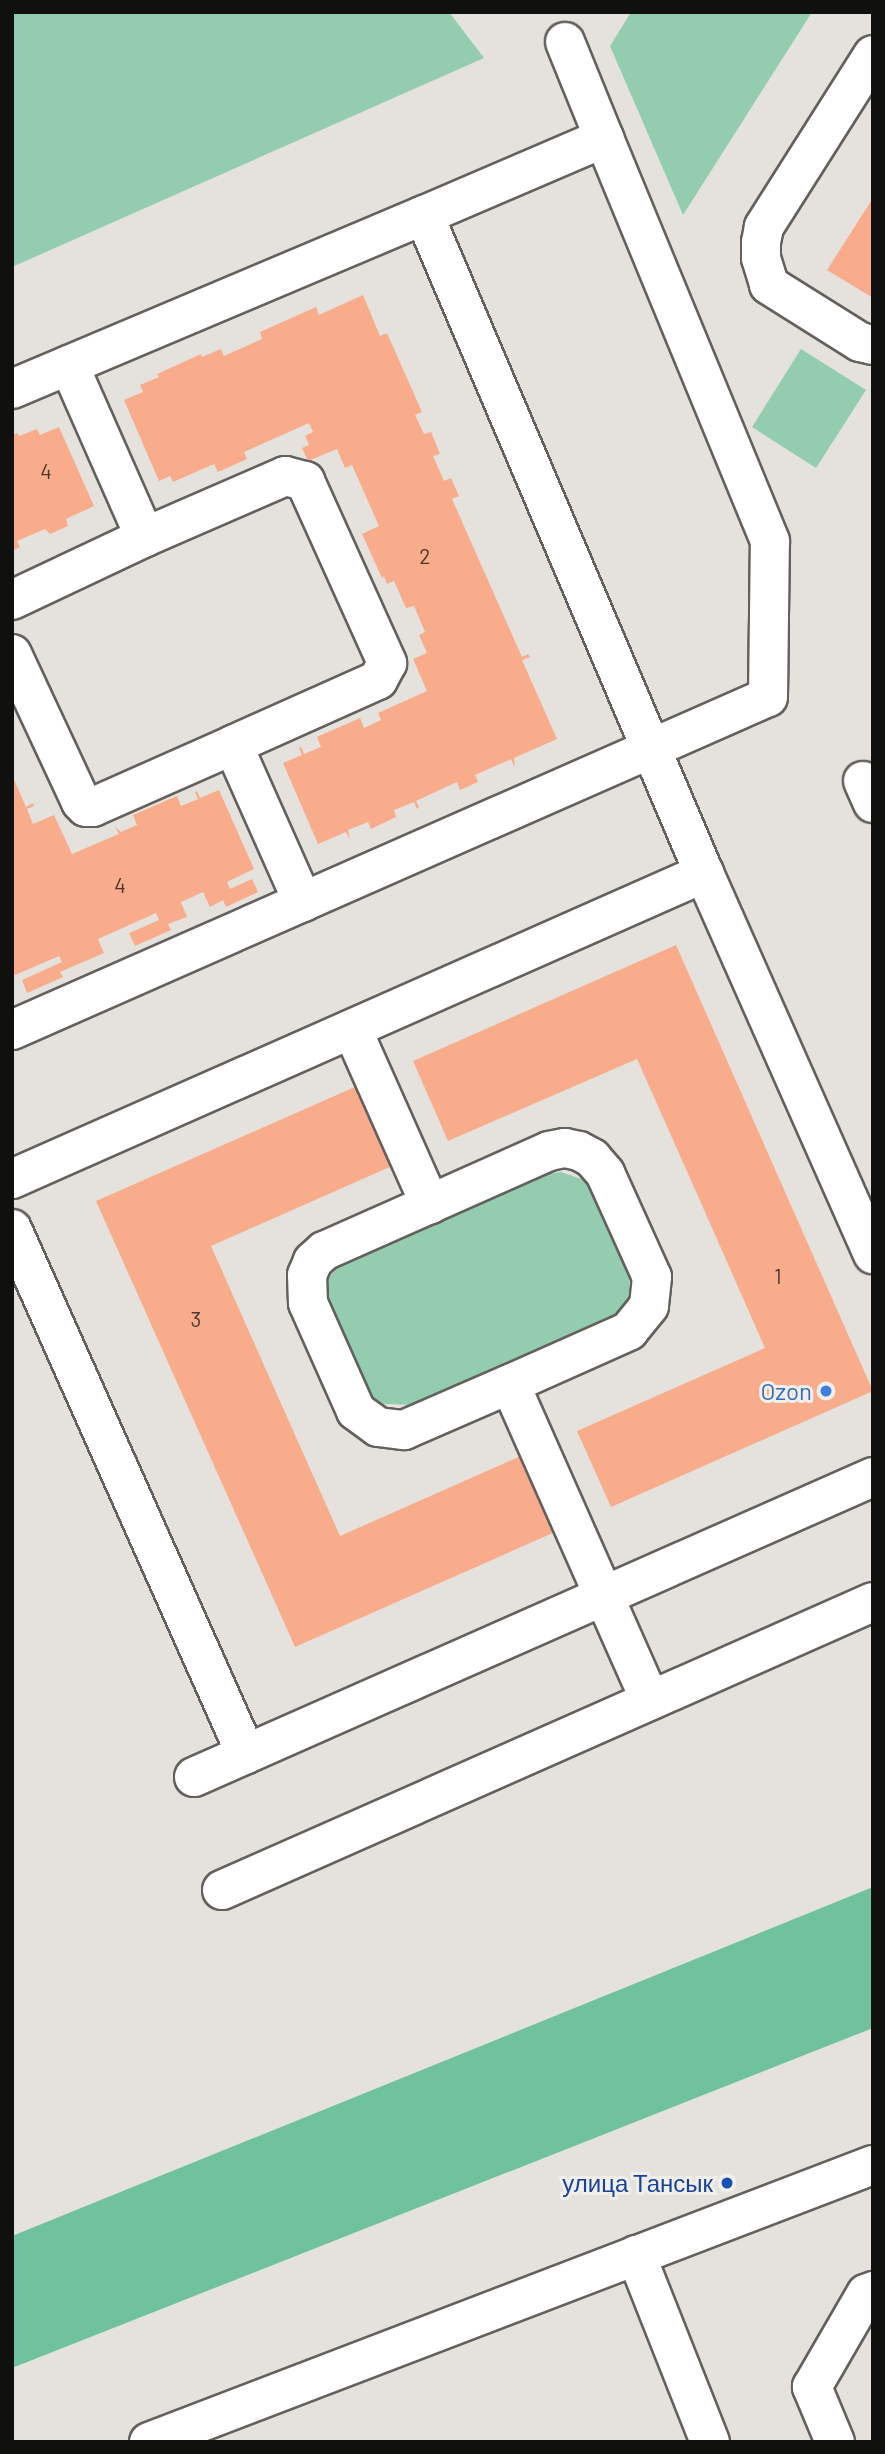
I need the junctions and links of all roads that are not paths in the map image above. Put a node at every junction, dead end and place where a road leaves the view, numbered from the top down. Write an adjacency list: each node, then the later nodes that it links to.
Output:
1 (565, 42): 3 (street)
2 (873, 55): 5 (street)
3 (604, 138): 4 (street); 12 (street)
4 (424, 215): 6 (street); 12 (street)
5 (873, 345)
6 (69, 365): 7 (street); 8 (street)
7 (12, 389)
8 (145, 537): 9 (street); 11 (street)
9 (12, 600)
10 (12, 654): 11 (street)
11 (233, 745): 14 (street)
12 (651, 749): 13 (street); 14 (street)
13 (704, 873): 15 (street); 20 (street)
14 (303, 902): 16 (street)
15 (352, 1028): 17 (street); 18 (street)
16 (12, 1030)
17 (12, 1179)
18 (430, 1204): 21 (street); 21 (street)
19 (12, 1228): 26 (street)
20 (873, 1254)
21 (510, 1384): 23 (street)
22 (873, 1477): 23 (street)
23 (604, 1596): 25 (street); 26 (street)
24 (873, 1602): 25 (street)
25 (650, 1700): 28 (street)
26 (246, 1754): 27 (street)
27 (194, 1777)
28 (222, 1889)
29 (873, 2165): 30 (street)
30 (635, 2255): 32 (street); 33 (street)
31 (873, 2291): 34 (street)
32 (149, 2442)
33 (710, 2442)
34 (835, 2442)

